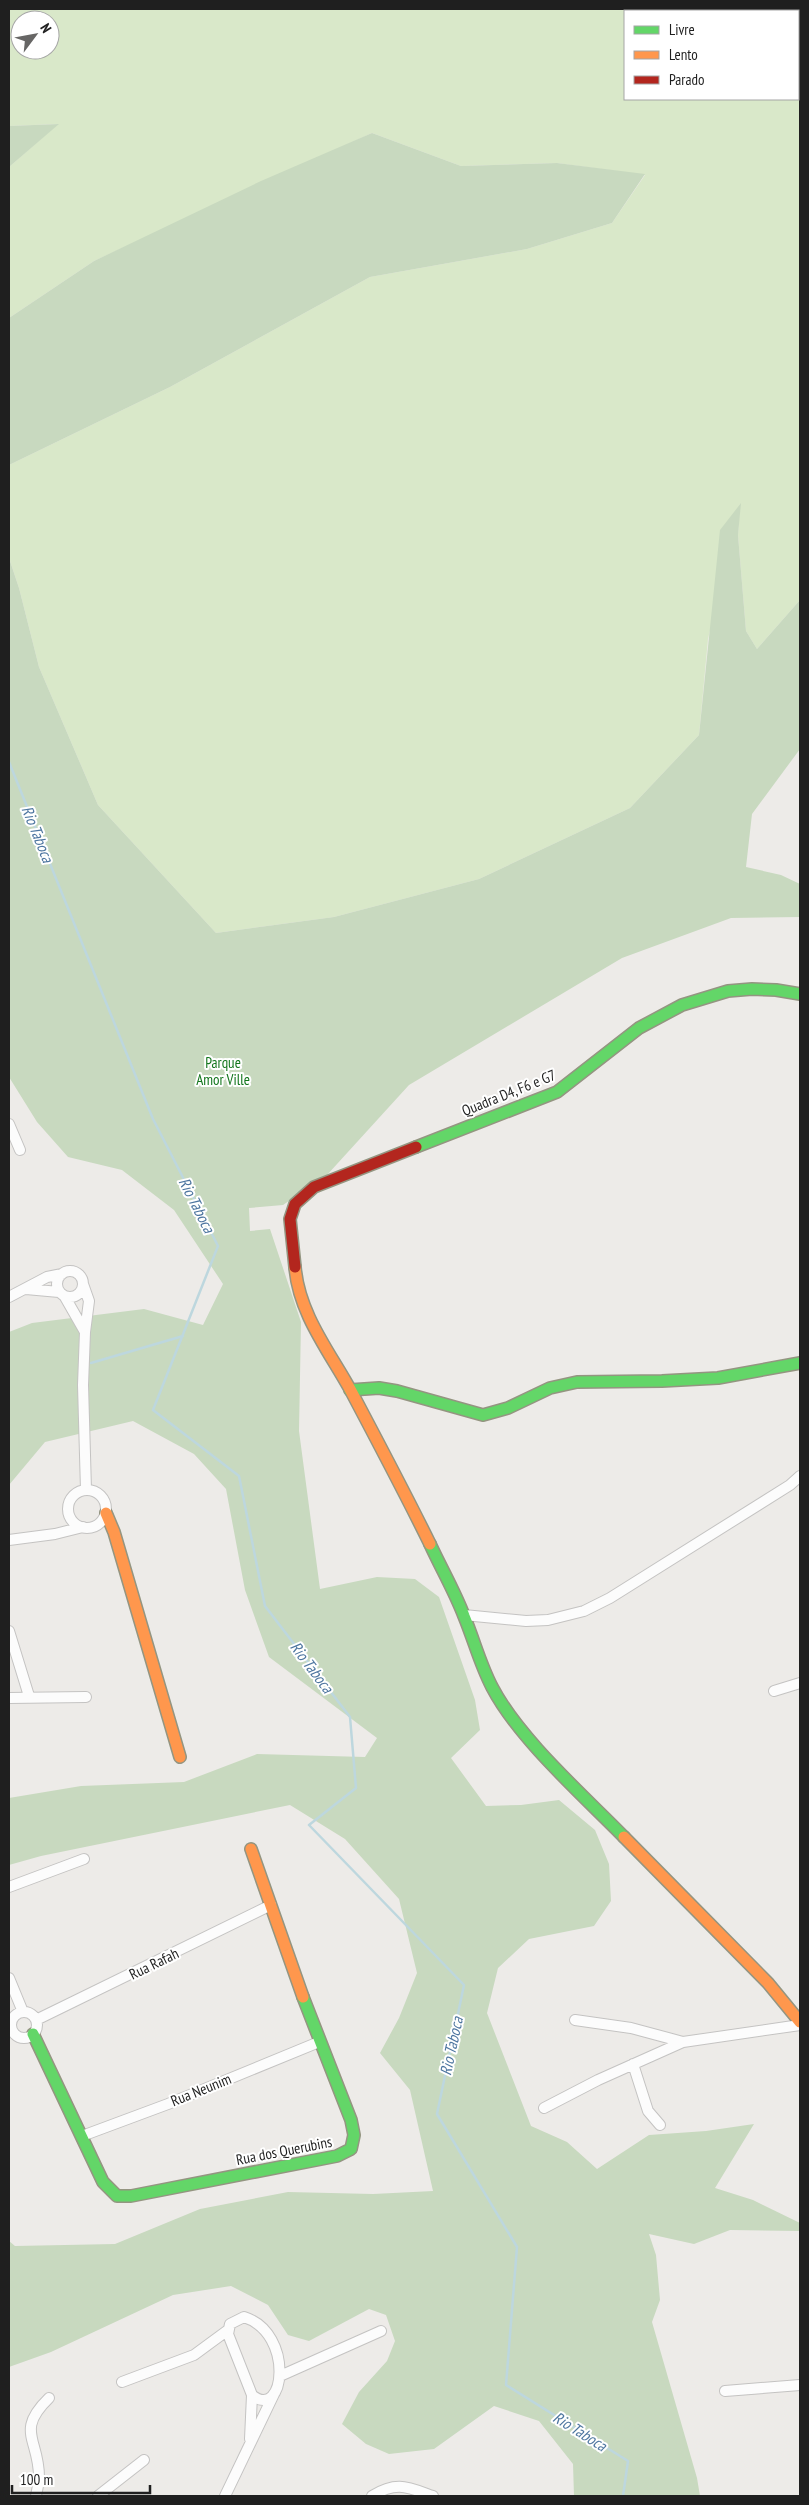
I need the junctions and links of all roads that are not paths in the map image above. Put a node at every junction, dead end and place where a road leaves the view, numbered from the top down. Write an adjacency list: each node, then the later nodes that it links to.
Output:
1 (800, 994): 11 (street, Quadra D4, F6 e G7)
2 (9, 1124): 3 (street)
3 (20, 1150)
4 (62, 1274): 5 (street); 6 (street); 7 (street)
5 (83, 1284): 7 (street); 9 (street)
6 (23, 1290): 7 (street); 8 (street)
7 (62, 1294): 9 (street)
8 (9, 1297)
9 (85, 1332): 13 (street)
10 (800, 1363): 11 (street)
11 (350, 1390): 21 (street)
12 (800, 1476): 21 (street)
13 (86, 1490): 14 (street); 15 (street)
14 (106, 1513): 16 (street); 18 (street)
15 (70, 1517): 17 (street); 19 (street)
16 (95, 1526): 17 (street); 18 (street)
17 (82, 1527): 19 (street)
18 (114, 1532): 28 (street)
19 (55, 1534): 20 (street)
20 (9, 1540)
21 (464, 1615): 37 (street)
22 (9, 1631): 25 (street)
23 (800, 1683): 24 (street)
24 (774, 1691)
25 (29, 1696): 26 (street); 27 (street)
26 (9, 1698)
27 (86, 1698)
28 (180, 1758)
29 (250, 1849): 32 (street, Rua dos Querubins)
30 (84, 1859): 31 (street)
31 (9, 1887)
32 (271, 1905): 35 (street, Rua Rafah); 40 (street, Rua dos Querubins)
33 (9, 1978): 34 (street)
34 (23, 2012): 35 (street); 38 (street)
35 (36, 2020): 39 (street)
36 (575, 2020): 41 (street)
37 (800, 2023): 41 (street)
38 (10, 2030): 39 (street)
39 (33, 2034): 45 (street, Rua dos Querubins)
40 (319, 2042): 45 (street, Rua Neunim); 45 (street, Rua dos Querubins)
41 (682, 2042): 42 (street)
42 (633, 2064): 43 (street); 44 (street)
43 (544, 2108)
44 (660, 2125)
45 (82, 2136)
46 (228, 2330): 48 (street); 49 (street); 53 (street)
47 (381, 2331): 48 (street)
48 (280, 2376): 52 (street)
49 (122, 2382)
50 (800, 2385): 51 (street)
51 (725, 2391)
52 (274, 2394): 53 (street); 55 (street)
53 (252, 2395): 55 (street)
54 (49, 2398): 57 (street)
55 (250, 2445): 59 (street)
56 (144, 2460): 58 (street)
57 (36, 2496)
58 (98, 2496)
59 (225, 2496)
60 (372, 2496): 61 (street)
61 (433, 2496)

